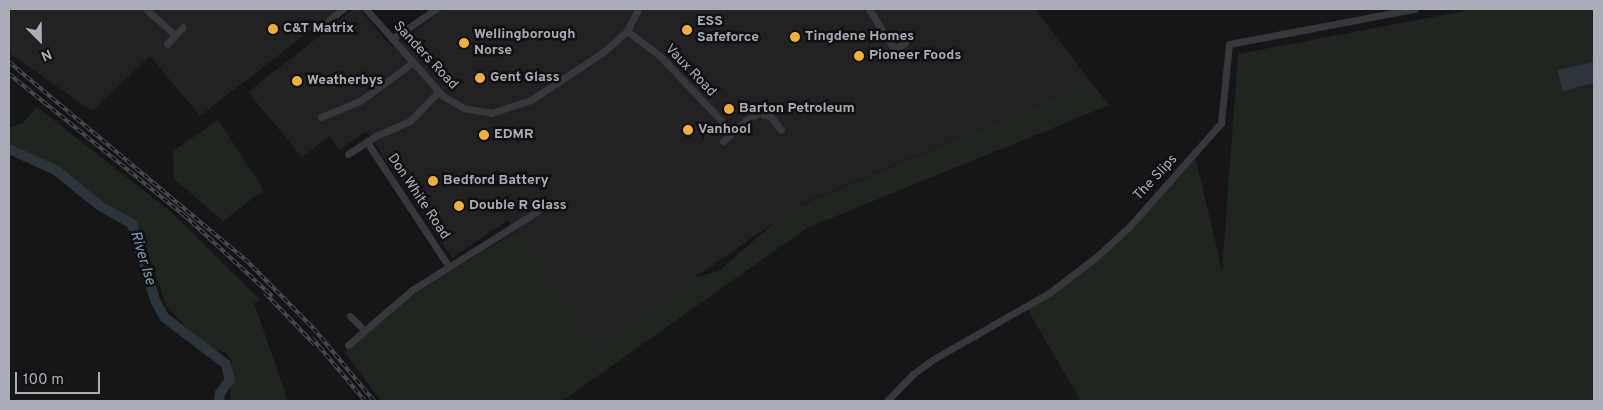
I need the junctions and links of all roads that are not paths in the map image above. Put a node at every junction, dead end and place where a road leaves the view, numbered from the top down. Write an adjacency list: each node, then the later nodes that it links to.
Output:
1 (146, 9): 11 (street)
2 (343, 9): 8 (street)
3 (366, 9): 12 (street, Sanders Road)
4 (436, 9): 12 (street)
5 (638, 9): 10 (street)
6 (869, 9): 15 (street)
7 (1415, 9): 30 (street, The Slips)
8 (321, 26)
9 (183, 27): 11 (street)
10 (627, 31): 18 (street, Sanders Road); 21 (street, Vaux Road)
11 (175, 35): 14 (street)
12 (392, 39): 17 (street, Sanders Road)
13 (905, 43): 15 (street)
14 (167, 44)
15 (894, 49): 16 (street)
16 (884, 55)
17 (412, 63): 18 (street, Sanders Road); 19 (street)
18 (438, 92): 23 (street)
19 (321, 117)
20 (781, 130): 21 (street)
21 (732, 132): 22 (street)
22 (723, 141)
23 (367, 142): 24 (street); 26 (street, Don White Road)
24 (348, 154)
25 (538, 211): 26 (street)
26 (449, 266): 28 (street)
27 (350, 316): 28 (street)
28 (364, 330): 29 (street)
29 (348, 345)
30 (887, 401)

